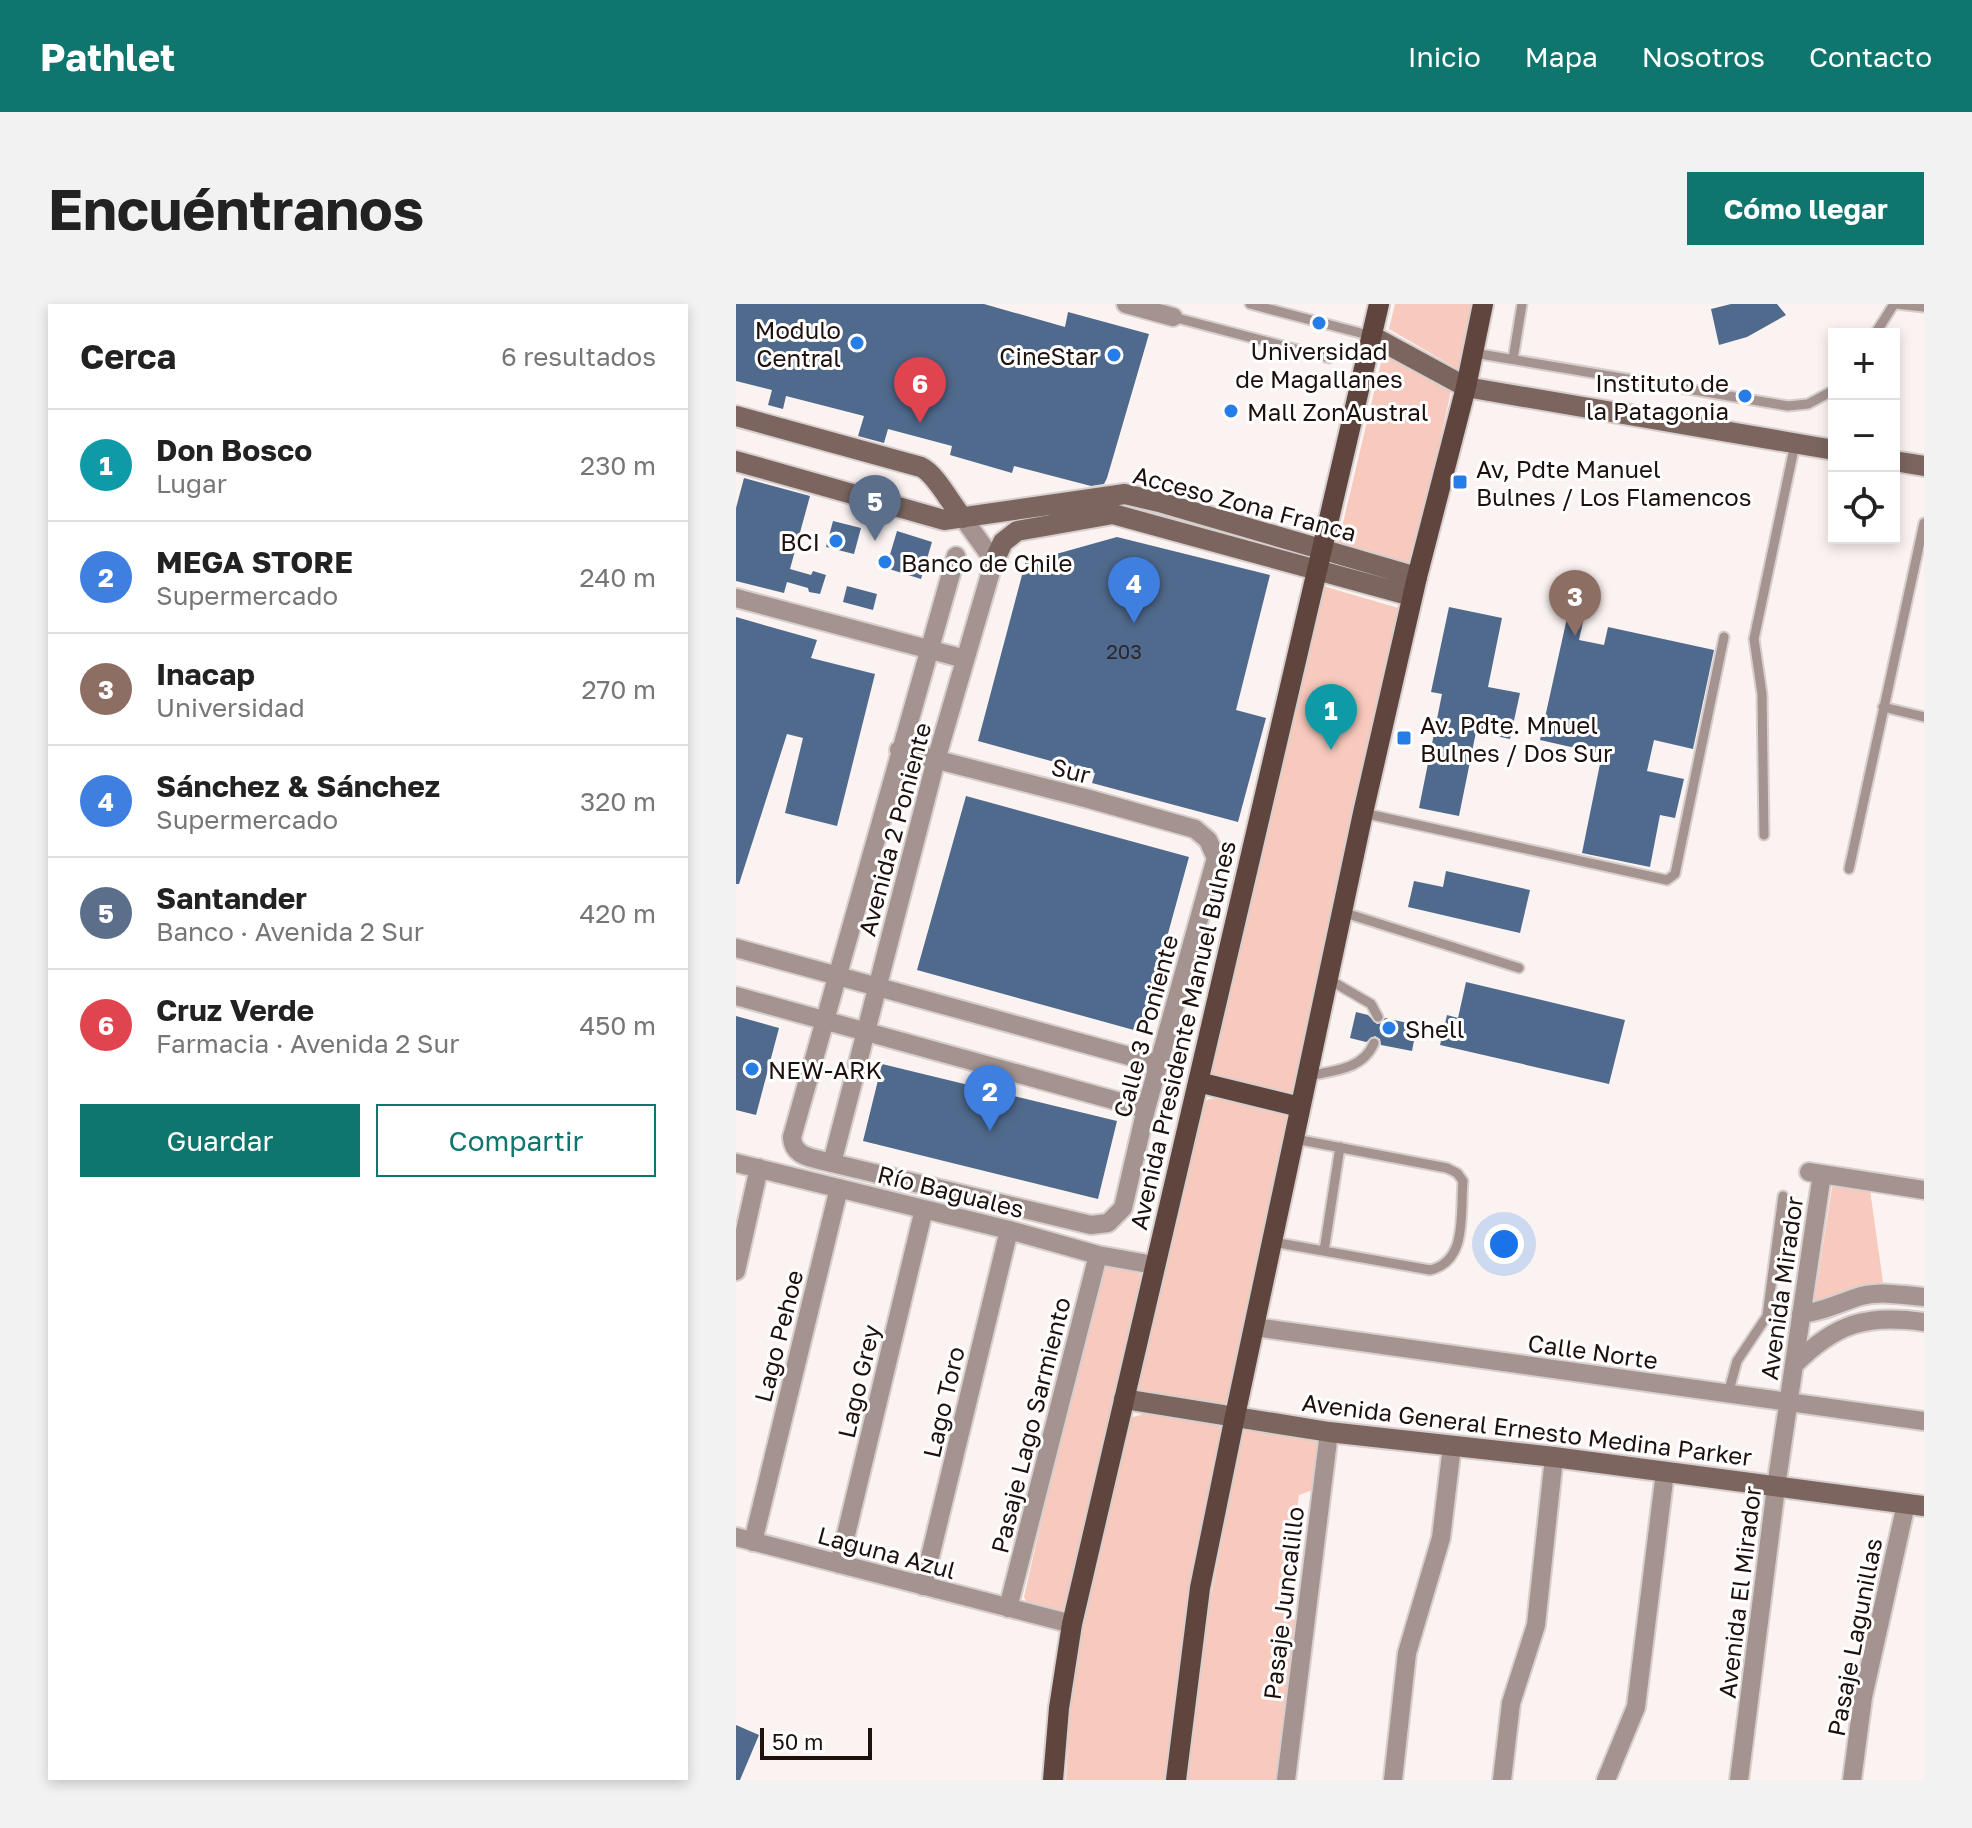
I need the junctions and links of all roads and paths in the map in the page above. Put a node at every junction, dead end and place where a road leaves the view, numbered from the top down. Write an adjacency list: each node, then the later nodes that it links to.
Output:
1 (1126, 304): 8 (street)
2 (1250, 304): 10 (lane)
3 (1379, 304): 10 (main road, Avenida Presidente Manuel Bulnes)
4 (1483, 304): 11 (main road)
5 (1522, 304): 13 (lane)
6 (1895, 304): 7 (lane); 9 (lane)
7 (1924, 307)
8 (1173, 317): 12 (lane)
9 (1879, 328)
10 (1372, 336): 14 (street); 24 (main road, Avenida Presidente Manuel Bulnes)
11 (1473, 353): 13 (lane); 14 (main road)
12 (1329, 358)
13 (1513, 359): 15 (lane)
14 (1466, 387): 17 (street); 28 (main road)
15 (1828, 393)
16 (736, 416): 22 (street)
17 (1795, 444): 18 (street); 38 (lane)
18 (1828, 449)
19 (736, 461): 22 (street, Acceso Zona Franca)
20 (1900, 462): 21 (street)
21 (1924, 466)
22 (963, 518): 24 (street, Acceso Zona Franca); 26 (street)
23 (1924, 523): 33 (lane)
24 (1323, 549): 27 (main road, Avenida Presidente Manuel Bulnes); 28 (street, Acceso Zona Franca)
25 (956, 556): 31 (street, Avenida 2 Poniente)
26 (994, 561): 27 (street, Acceso Zona Franca); 32 (street, Avenida 2 Poniente)
27 (1317, 571): 28 (street, Acceso Zona Franca); 54 (main road, Avenida Presidente Manuel Bulnes)
28 (1414, 587): 37 (main road)
29 (736, 598): 31 (street)
30 (1724, 637): 37 (lane)
31 (928, 649): 32 (street); 35 (street, Avenida 2 Poniente)
32 (965, 659): 36 (street, Avenida 2 Poniente)
33 (1883, 707): 34 (lane); 40 (lane)
34 (1924, 717)
35 (899, 750): 36 (street, Sur); 44 (street, Avenida 2 Poniente)
36 (936, 760): 39 (street, Sur); 46 (street, Avenida 2 Poniente)
37 (1363, 813): 41 (main road)
38 (1764, 835)
39 (1216, 858): 52 (street, Calle 3 Poniente)
40 (1849, 869)
41 (1342, 912): 43 (lane); 45 (main road)
42 (736, 948): 44 (street)
43 (1519, 968)
44 (837, 975): 46 (street); 49 (street, Avenida 2 Poniente)
45 (1328, 978): 48 (lane); 53 (main road)
46 (877, 986): 50 (street, Avenida 2 Poniente); 52 (street)
47 (736, 996): 49 (street)
48 (1378, 1017)
49 (825, 1020): 50 (street); 60 (street, Avenida 2 Poniente)
50 (865, 1031): 56 (street); 60 (street, Avenida 2 Poniente)
51 (1374, 1043): 53 (lane)
52 (1158, 1064): 56 (street, Calle 3 Poniente)
53 (1307, 1076): 55 (main road)
54 (1198, 1082): 55 (main road); 71 (main road, Avenida Presidente Manuel Bulnes)
55 (1300, 1107): 57 (main road)
56 (1146, 1109): 60 (street, Calle 3 Poniente)
57 (1294, 1139): 58 (lane); 67 (main road)
58 (1340, 1147): 68 (lane); 68 (lane)
59 (736, 1163): 61 (street, Río Baguales)
60 (832, 1163)
61 (759, 1168): 62 (street, Río Baguales); 70 (street)
62 (839, 1188): 65 (street, Río Baguales); 88 (street, Lago Pehoe)
63 (1924, 1190): 73 (street, Avenida Mirador)
64 (1783, 1196): 77 (lane)
65 (924, 1209): 66 (street, Río Baguales); 89 (street, Lago Grey)
66 (1009, 1230): 69 (street, Río Baguales); 90 (street, Lago Toro)
67 (1273, 1242): 68 (lane); 75 (main road)
68 (1324, 1251)
69 (1098, 1255): 71 (street, Río Baguales); 91 (street, Pasaje Lago Sarmiento)
70 (737, 1262)
71 (1154, 1265): 78 (main road, Avenida Presidente Manuel Bulnes)
72 (1924, 1297): 73 (street)
73 (1801, 1314): 76 (street, Avenida Mirador)
74 (1924, 1322): 76 (street)
75 (1255, 1327): 77 (street, Calle Norte); 80 (main road)
76 (1794, 1365): 79 (street, Avenida Mirador)
77 (1728, 1395): 79 (street, Calle Norte)
78 (1124, 1399): 80 (street, Avenida General Ernesto Medina Parker); 92 (main road, Avenida Presidente Manuel Bulnes)
79 (1788, 1406): 81 (street, Calle Norte); 86 (street, Avenida El Mirador)
80 (1235, 1416): 82 (street, Avenida General Ernesto Medina Parker); 94 (main road)
81 (1924, 1421)
82 (1329, 1432): 83 (street, Avenida General Ernesto Medina Parker); 95 (street, Pasaje Juncalillo)
83 (1452, 1446): 84 (street, Avenida General Ernesto Medina Parker); 96 (street)
84 (1554, 1457): 85 (street, Avenida General Ernesto Medina Parker); 97 (street)
85 (1665, 1472): 86 (street, Avenida General Ernesto Medina Parker); 98 (street)
86 (1776, 1487): 87 (street, Avenida General Ernesto Medina Parker); 99 (street, Avenida El Mirador)
87 (1915, 1505): 100 (street, Pasaje Lagunillas)
88 (744, 1539): 89 (street, Laguna Azul)
89 (839, 1564): 90 (street, Laguna Azul)
90 (923, 1586): 91 (street, Laguna Azul)
91 (1008, 1608): 92 (street, Laguna Azul)
92 (1072, 1624): 93 (main road, Avenida Presidente Manuel Bulnes)
93 (1053, 1780)
94 (1176, 1780)
95 (1286, 1780)
96 (1393, 1780)
97 (1502, 1780)
98 (1606, 1780)
99 (1739, 1780)
100 (1852, 1780)

